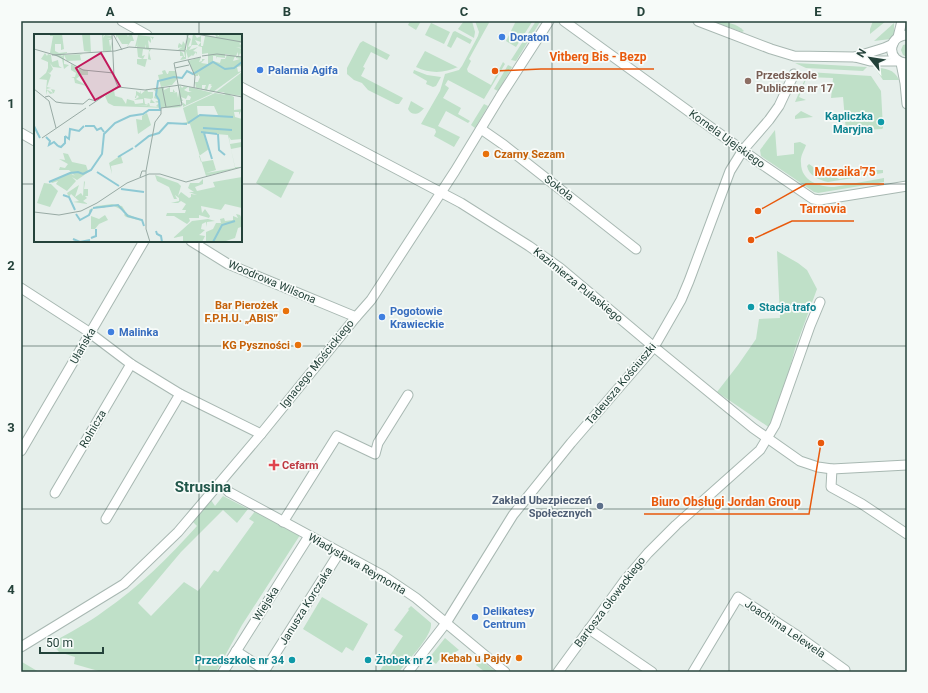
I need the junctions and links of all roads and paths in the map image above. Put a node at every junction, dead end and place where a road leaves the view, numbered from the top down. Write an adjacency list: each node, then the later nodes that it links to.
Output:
1 (122, 21): 6 (street)
2 (549, 21): 13 (street, Ignacego Mościckiego)
3 (564, 21): 16 (street, Kornela Ujejskiego)
4 (698, 21): 8 (street)
5 (902, 21): 7 (street)
6 (145, 34)
7 (899, 39): 8 (street); 9 (street)
8 (855, 57): 9 (street)
9 (902, 62): 12 (street)
10 (794, 74): 16 (street, Tadeusza Kościuszki)
11 (242, 87): 18 (street, Kazimierza Pułaskiego)
12 (907, 104)
13 (481, 129): 18 (street, Ignacego Mościckiego); 21 (street, Sokoła)
14 (21, 132): 15 (street)
15 (34, 141)
16 (743, 150): 17 (street, Kornela Ujejskiego); 26 (street, Tadeusza Kościuszki)
17 (907, 186)
18 (440, 193): 24 (street, Ignacego Mościckiego); 26 (street, Kazimierza Pułaskiego)
19 (143, 242): 25 (street, Ułańska)
20 (193, 242): 24 (street, Woodrowa Wilsona)
21 (636, 249)
22 (21, 288): 25 (street)
23 (820, 302): 31 (street, Bartosza Głowackiego)
24 (356, 317): 30 (street, Ignacego Mościckiego)
25 (90, 334): 27 (street); 32 (street, Ułańska)
26 (654, 347): 31 (street, Kazimierza Pułaskiego); 42 (street, Tadeusza Kościuszki)
27 (131, 364): 28 (street); 36 (street, Rolnicza)
28 (180, 394): 30 (street); 37 (street)
29 (408, 395): 38 (street)
30 (261, 434): 35 (street, Ignacego Mościckiego)
31 (768, 439): 34 (street, Kazimierza Pułaskiego); 43 (street, Bartosza Głowackiego)
32 (21, 451)
33 (907, 465): 34 (street, Kazimierza Pułaskiego)
34 (832, 469): 39 (street)
35 (220, 483): 38 (street, Władysława Reymonta); 44 (street, Ignacego Mościckiego)
36 (55, 493)
37 (106, 519)
38 (283, 522): 40 (street, Władysława Reymonta)
39 (907, 534)
40 (309, 536): 41 (street, Władysława Reymonta); 45 (street, Wiejska)
41 (339, 553): 42 (street, Władysława Reymonta); 45 (street, Janusza Korczaka)
42 (446, 624): 48 (street, Tadeusza Kościuszki); 49 (street, Władysława Reymonta)
43 (589, 629): 50 (street, Bartosza Głowackiego); 51 (street)
44 (21, 647)
45 (236, 651): 47 (street, Wiejska)
46 (845, 670): 52 (street, Joachima Lelewela)
47 (223, 672)
48 (408, 672)
49 (505, 672)
50 (558, 672)
51 (652, 672)
52 (693, 672)

